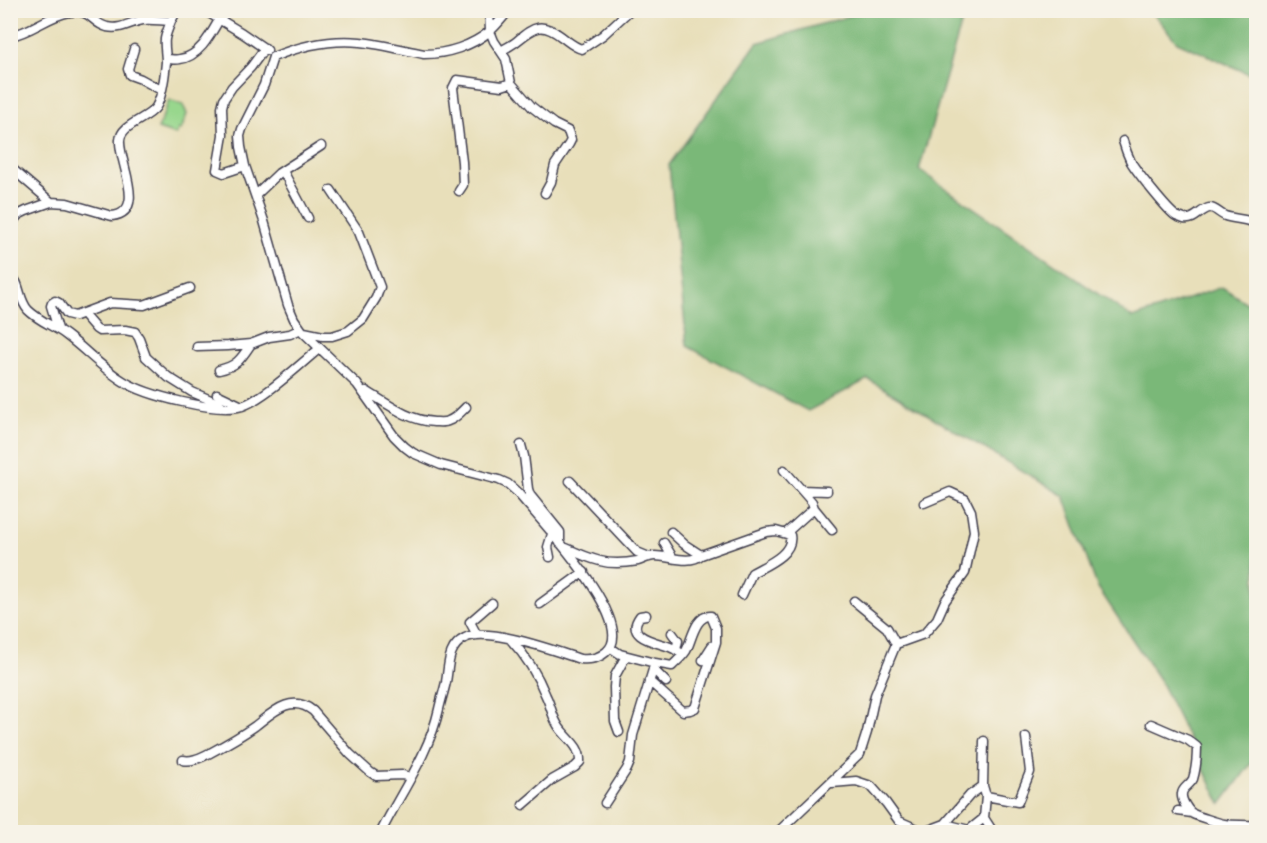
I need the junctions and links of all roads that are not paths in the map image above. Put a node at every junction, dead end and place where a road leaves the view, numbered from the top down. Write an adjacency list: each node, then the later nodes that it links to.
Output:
1 (177, 10): 7 (street)
2 (204, 10): 6 (street)
3 (489, 10): 8 (street)
4 (510, 10): 8 (street)
5 (630, 10): 12 (street)
6 (219, 20): 10 (street); 14 (street)
7 (171, 21): 9 (street); 14 (street)
8 (490, 32): 12 (street); 13 (street)
9 (10, 36)
10 (265, 48): 13 (street); 19 (street)
11 (134, 49): 16 (street)
12 (501, 51): 15 (street)
13 (273, 57): 19 (street)
14 (166, 59): 16 (street)
15 (511, 82): 23 (street); 24 (street)
16 (161, 90): 26 (street)
17 (1123, 141): 28 (street)
18 (321, 146): 21 (street)
19 (245, 166): 25 (street)
20 (10, 167): 26 (street)
21 (283, 171): 25 (street); 27 (street)
22 (331, 190): 34 (street)
23 (459, 191)
24 (546, 193)
25 (256, 195): 34 (street)
26 (51, 202): 29 (street)
27 (309, 218)
28 (1257, 223)
29 (10, 225)
30 (10, 274): 33 (street)
31 (190, 288): 32 (street)
32 (83, 314): 33 (street); 43 (street)
33 (58, 329): 43 (street)
34 (302, 331): 35 (street); 37 (street)
35 (251, 344): 36 (street); 38 (street)
36 (197, 346)
37 (319, 349): 39 (street); 41 (street)
38 (219, 370)
39 (360, 388): 42 (street); 54 (street)
40 (217, 394): 41 (street)
41 (242, 406): 43 (street)
42 (466, 407)
43 (225, 408)
44 (521, 445): 56 (street)
45 (784, 470): 47 (street)
46 (570, 481): 59 (street)
47 (802, 490): 48 (street); 50 (street)
48 (826, 491)
49 (924, 503): 71 (street)
50 (814, 508): 51 (street); 53 (street)
51 (832, 530)
52 (671, 532): 57 (street)
53 (786, 533): 57 (street); 62 (street)
54 (552, 534): 56 (street); 58 (street)
55 (664, 543): 60 (street)
56 (561, 545): 59 (street); 61 (street)
57 (700, 555): 60 (street)
58 (550, 557)
59 (649, 557): 60 (street)
60 (673, 558)
61 (584, 572): 65 (street); 72 (street)
62 (742, 595)
63 (854, 602): 71 (street)
64 (492, 603): 68 (street)
65 (540, 604)
66 (646, 615): 73 (street)
67 (672, 633): 73 (street)
68 (477, 634): 69 (street); 84 (street)
69 (511, 639): 72 (street); 89 (street)
70 (716, 642): 73 (street); 75 (street); 77 (street)
71 (896, 644): 85 (street)
72 (610, 648): 74 (street)
73 (680, 652): 76 (street)
74 (626, 656): 76 (street); 80 (street)
75 (703, 660)
76 (654, 666): 77 (street); 78 (street)
77 (649, 681): 88 (street)
78 (666, 682)
79 (1151, 724): 91 (street)
80 (619, 732)
81 (1026, 737): 87 (street)
82 (984, 741): 86 (street)
83 (183, 760): 84 (street)
84 (411, 777): 95 (street)
85 (831, 783): 94 (street); 96 (street)
86 (983, 786): 87 (street); 94 (street)
87 (986, 796): 92 (street)
88 (605, 803)
89 (523, 805)
90 (1178, 811): 91 (street)
91 (1192, 813): 93 (street)
92 (984, 818): 94 (street); 97 (street)
93 (1257, 826)
94 (946, 828)
95 (381, 832)
96 (778, 832)
97 (993, 832)

